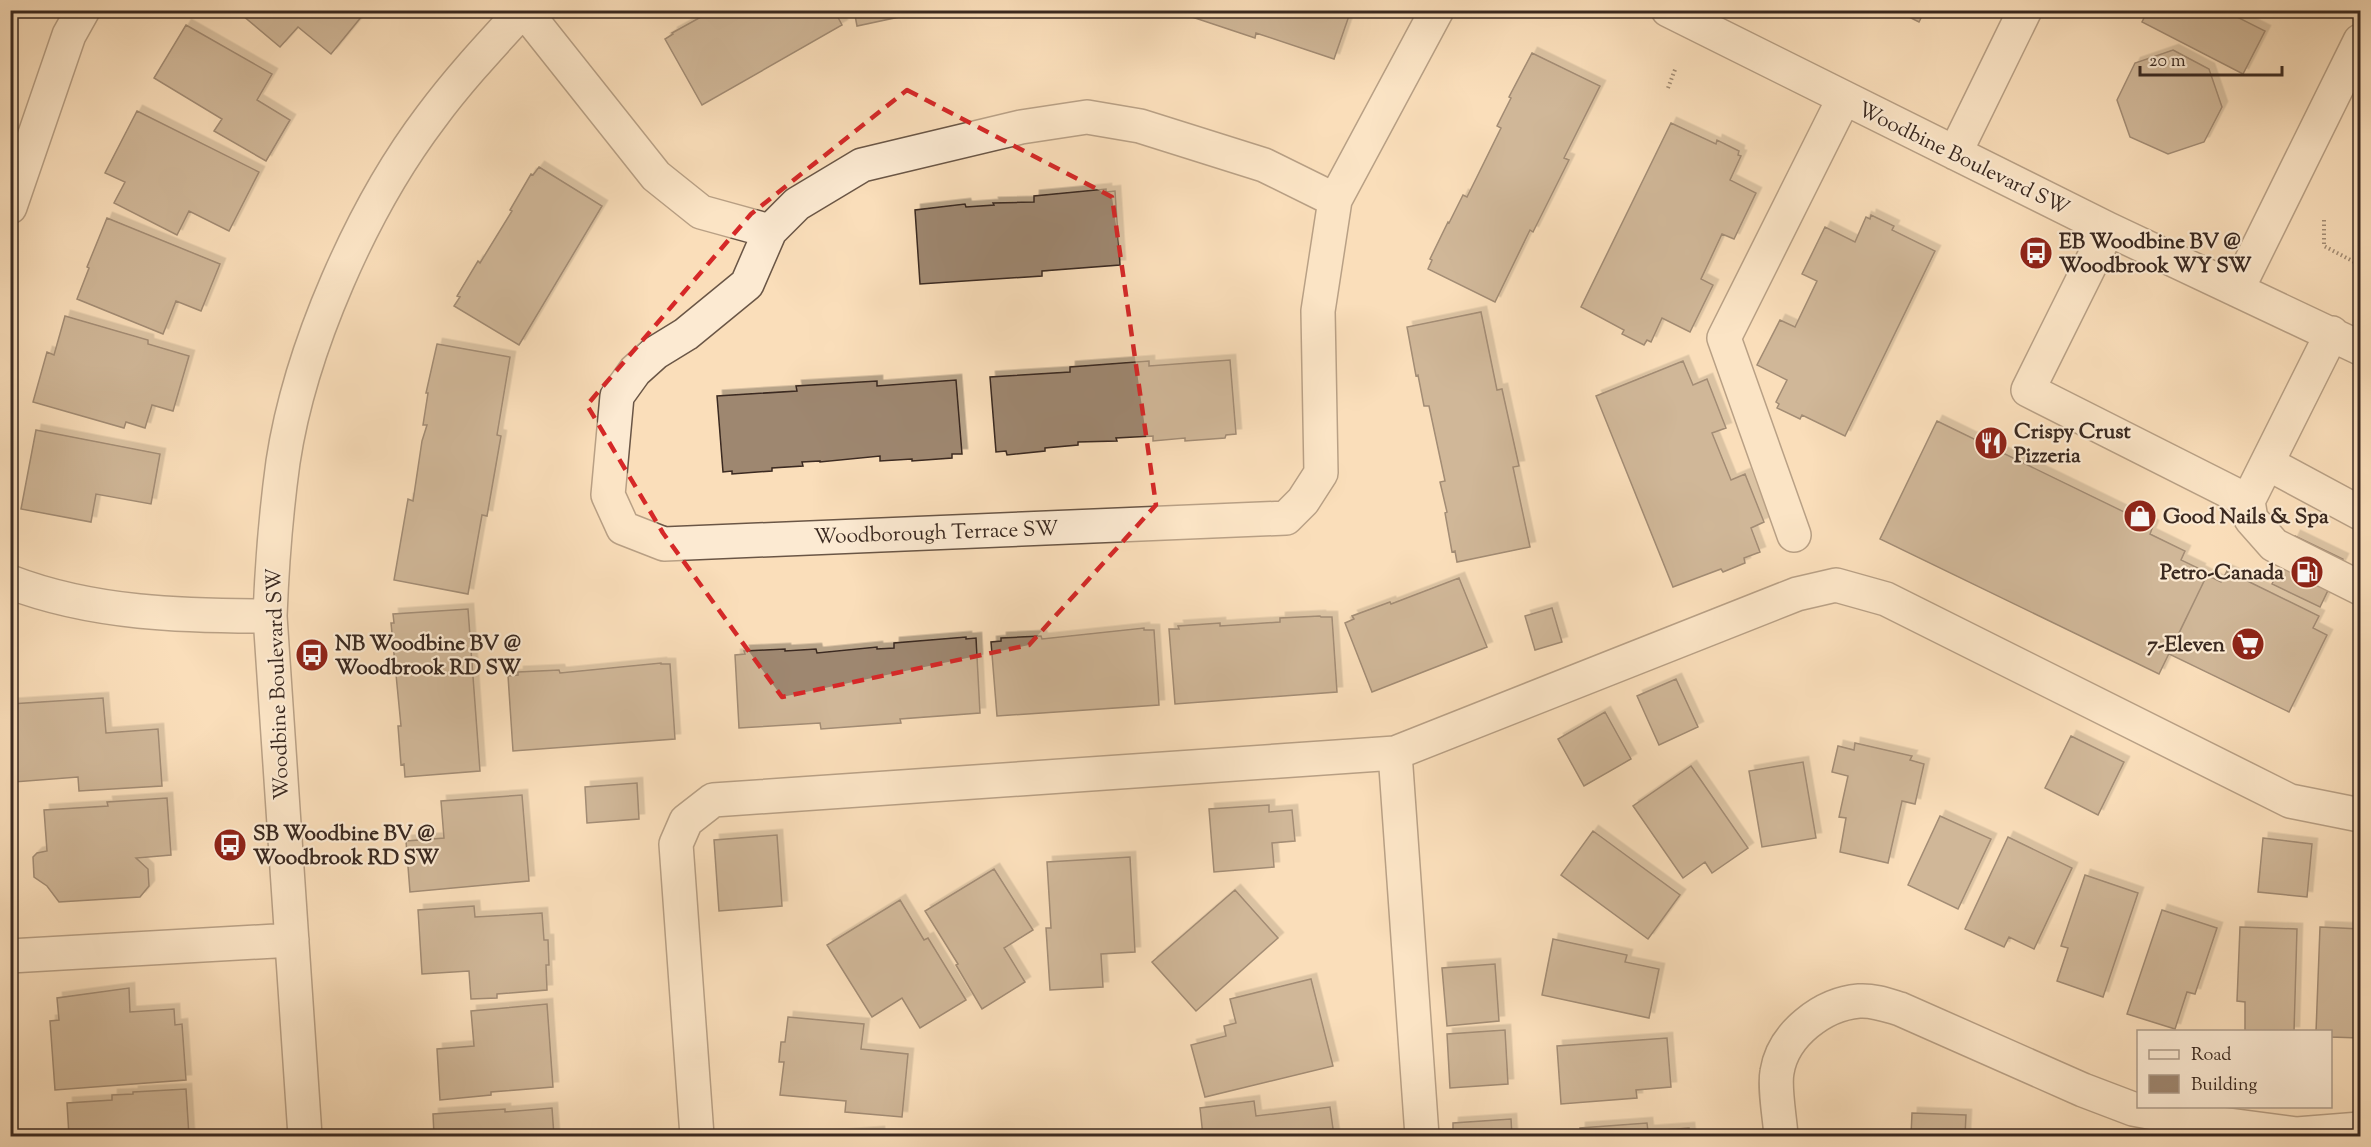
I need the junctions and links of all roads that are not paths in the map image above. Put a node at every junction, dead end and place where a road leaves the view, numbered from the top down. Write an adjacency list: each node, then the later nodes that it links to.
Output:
1 (83, 10): 10 (street)
2 (524, 10): 12 (street); 22 (street, Woodbine Boulevard SW)
3 (1437, 10): 9 (street, Woodborough Terrace SW)
4 (1668, 10): 7 (street, Woodbine Boulevard SW)
5 (2025, 10): 8 (street)
6 (2361, 41): 13 (street)
7 (1844, 98): 8 (street, Woodbine Boulevard SW); 19 (street)
8 (1955, 153): 11 (street, Woodbine Boulevard SW)
9 (1335, 200): 12 (street, Woodborough Terrace SW); 12 (street, Woodborough Terrace SW)
10 (10, 207)
11 (2108, 230): 13 (street, Woodbine Boulevard SW); 17 (street)
12 (770, 231)
13 (2237, 290): 14 (street, Woodbine Boulevard SW)
14 (2332, 333): 15 (street, Woodbine Boulevard SW); 16 (street)
15 (2361, 348)
16 (2267, 463): 17 (street); 18 (street)
17 (2248, 501): 21 (street)
18 (2361, 513)
19 (1794, 535)
20 (10, 582): 22 (street)
21 (2361, 588)
22 (270, 616): 25 (street, Woodbine Boulevard SW)
23 (1395, 753): 24 (street); 30 (street); 31 (street)
24 (2361, 814)
25 (292, 940): 26 (street); 29 (street, Woodbine Boulevard SW)
26 (10, 956)
27 (2134, 1123): 28 (street); 32 (street)
28 (2361, 1130)
29 (305, 1137)
30 (697, 1137)
31 (1422, 1137)
32 (1781, 1137)

